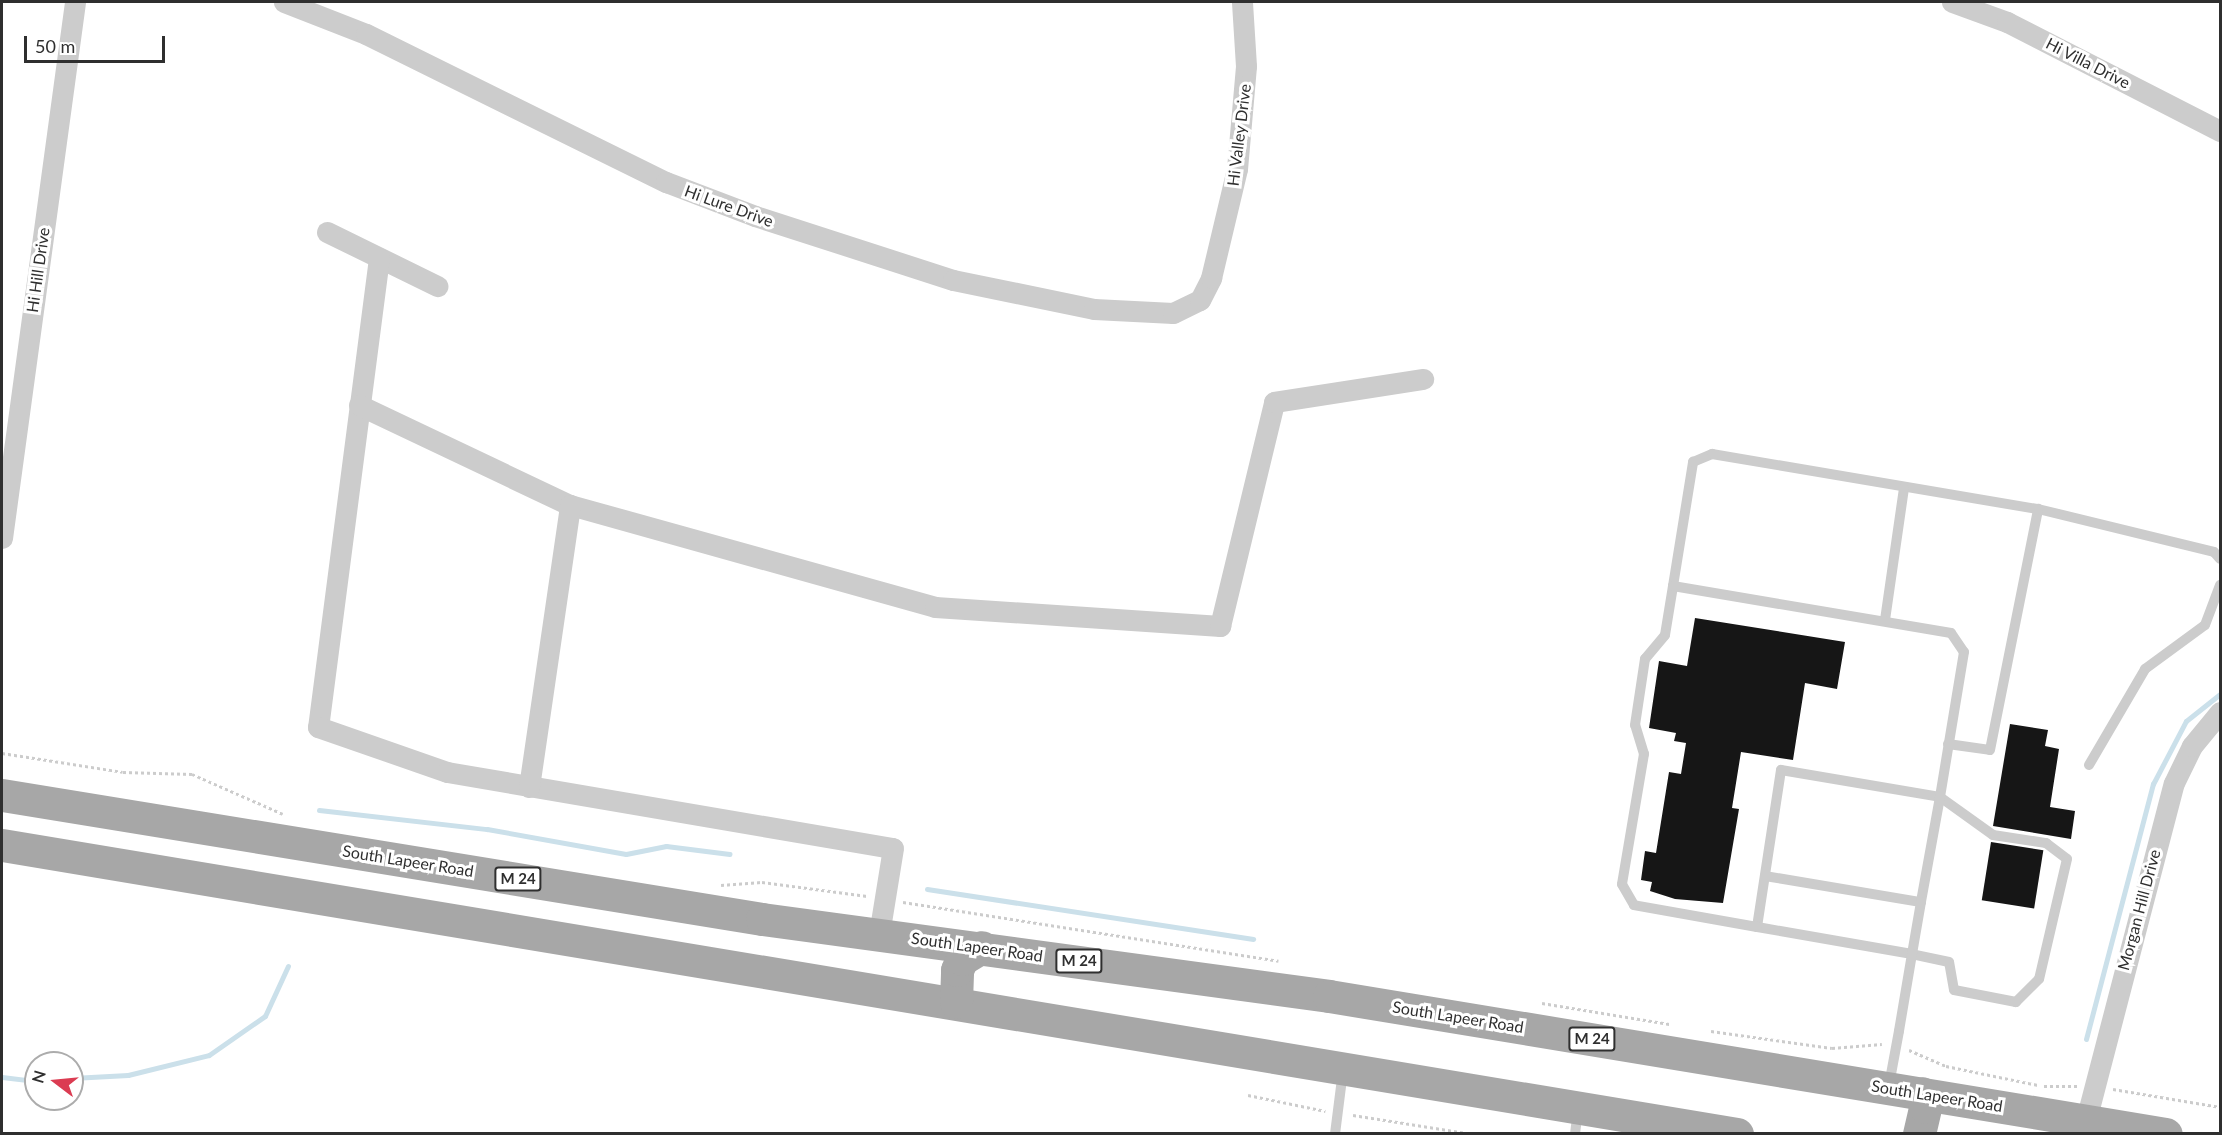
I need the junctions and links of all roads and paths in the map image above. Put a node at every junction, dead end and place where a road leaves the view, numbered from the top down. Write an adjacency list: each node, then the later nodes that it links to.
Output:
1 (75, 2): 15 (street, Hi Hill Drive)
2 (284, 2): 9 (street, Hi Lure Drive)
3 (1242, 2): 9 (street, Hi Valley Drive)
4 (1952, 2): 5 (street, Hi Villa Drive)
5 (2220, 131)
6 (327, 232): 7 (street)
7 (379, 258): 8 (street); 11 (street)
8 (437, 286)
9 (1200, 300)
10 (1423, 379): 13 (street)
11 (359, 405): 13 (street); 25 (street)
12 (1904, 488): 14 (lane); 18 (lane); 19 (lane)
13 (570, 505): 25 (street)
14 (2038, 509): 16 (lane); 21 (lane)
15 (2, 538)
16 (2220, 559)
17 (2220, 585): 23 (lane)
18 (1673, 586): 19 (lane); 33 (lane)
19 (1886, 620): 21 (lane)
20 (2220, 712): 46 (street, Morgan Hill Drive)
21 (1948, 744): 27 (lane)
22 (2, 753): 24 (path)
23 (2089, 765)
24 (222, 783)
25 (529, 787): 34 (street)
26 (2, 795): 28 (main road, South Lapeer Road / M 24)
27 (1940, 797): 31 (lane); 32 (lane); 36 (lane)
28 (207, 829): 30 (main road); 34 (main road, South Lapeer Road / M 24)
29 (2, 845): 30 (main road)
30 (180, 874): 37 (main road)
31 (1765, 876): 32 (lane); 33 (lane)
32 (1921, 902): 36 (lane)
33 (1757, 927): 36 (lane)
34 (879, 934): 35 (main road, South Lapeer Road / M 24)
35 (982, 947): 37 (main road); 39 (main road, South Lapeer Road / M 24)
36 (1912, 954): 39 (lane)
37 (956, 1002): 38 (main road)
38 (1343, 1070): 44 (lane); 45 (main road)
39 (1888, 1089): 41 (main road, South Lapeer Road / M 24)
40 (2113, 1089): 43 (path)
41 (1922, 1094): 46 (main road, South Lapeer Road / M 24); 50 (main road)
42 (1248, 1095): 44 (path)
43 (2220, 1107)
44 (1337, 1112): 47 (lane); 48 (path)
45 (1577, 1121): 49 (main road)
46 (2085, 1127): 51 (main road, South Lapeer Road / M 24)
47 (1335, 1134)
48 (1473, 1134)
49 (1737, 1134)
50 (1919, 1134)
51 (2166, 1134)

